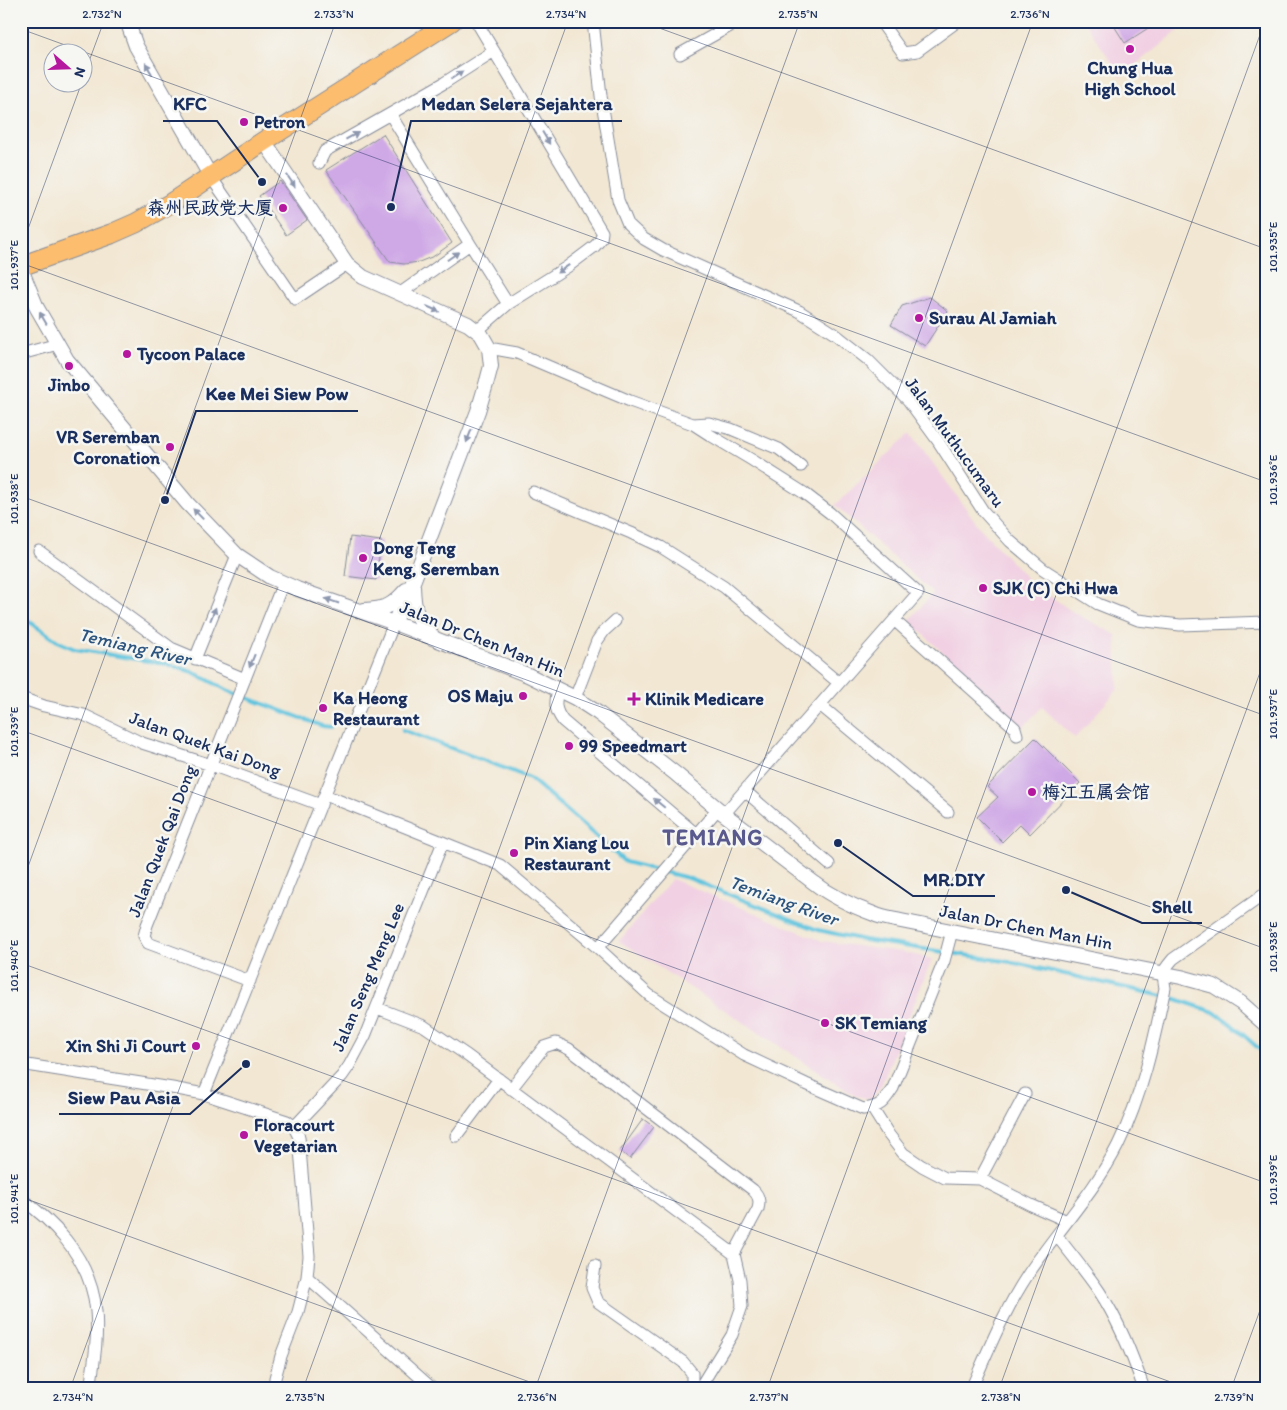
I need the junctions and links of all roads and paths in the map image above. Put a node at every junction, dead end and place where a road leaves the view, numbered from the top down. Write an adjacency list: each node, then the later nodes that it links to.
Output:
1 (126, 21): 13 (street, one-way to 1)
2 (452, 21): 11 (highway)
3 (476, 21): 8 (street)
4 (593, 21): 33 (street, Jalan Muthucumaru)
5 (739, 21): 9 (street)
6 (880, 21): 7 (street)
7 (958, 21)
8 (494, 51): 10 (street, one-way to 8); 18 (street, one-way to 18)
9 (680, 54)
10 (390, 114): 12 (street, one-way to 10); 14 (street)
11 (264, 141): 13 (highway); 15 (street, one-way to 15)
12 (319, 163)
13 (211, 177): 15 (street); 16 (highway)
14 (470, 244): 17 (street, one-way to 14); 18 (street)
15 (347, 264): 17 (street)
16 (21, 267): 20 (street, Jalan Dr Chen Man Hin, one-way to 16)
17 (399, 294): 19 (street, one-way to 19)
18 (508, 304): 19 (street)
19 (477, 331): 21 (street)
20 (58, 344): 22 (street); 27 (street, Jalan Dr Chen Man Hin, one-way to 20)
21 (489, 348): 23 (street); 28 (street, one-way to 28)
22 (21, 354)
23 (693, 424): 24 (street); 31 (street)
24 (801, 466)
25 (533, 492): 38 (street)
26 (39, 552): 36 (street)
27 (237, 555): 29 (street, Jalan Dr Chen Man Hin); 36 (street, one-way to 27)
28 (413, 582): 30 (street); 34 (street); 35 (street)
29 (283, 583): 30 (street, Jalan Dr Chen Man Hin, one-way to 29); 37 (street, Jalan Quek Qai Dong, one-way to 37)
30 (358, 610): 34 (street, Jalan Dr Chen Man Hin)
31 (894, 620): 38 (street); 43 (street)
32 (615, 621): 41 (street)
33 (1266, 622)
34 (394, 623): 35 (street, Jalan Dr Chen Man Hin); 46 (street)
35 (435, 639): 39 (street, Jalan Dr Chen Man Hin)
36 (195, 659): 37 (street)
37 (244, 683): 44 (street, Jalan Quek Qai Dong)
38 (839, 683): 42 (street)
39 (558, 689): 41 (street, Jalan Dr Chen Man Hin); 49 (street, one-way to 39)
40 (21, 698): 44 (street, Jalan Quek Kai Dong)
41 (574, 698): 47 (street, Jalan Dr Chen Man Hin)
42 (820, 705): 45 (street); 48 (street)
43 (1018, 735)
44 (211, 765): 46 (street, Jalan Quek Kai Dong); 56 (street, Jalan Quek Qai Dong)
45 (745, 791): 47 (street); 51 (street)
46 (323, 800): 50 (street, Jalan Quek Kai Dong); 56 (street)
47 (721, 812): 49 (street); 53 (street, Jalan Dr Chen Man Hin)
48 (948, 812)
49 (696, 834): 54 (street)
50 (443, 842): 54 (street, Jalan Quek Kai Dong); 57 (street, Jalan Seng Meng Lee)
51 (829, 864)
52 (1266, 893): 55 (street)
53 (950, 937): 55 (street, Jalan Dr Chen Man Hin); 64 (street)
54 (598, 948): 64 (street, Jalan Quek Kai Dong)
55 (1163, 973): 58 (street, Jalan Dr Chen Man Hin); 69 (street)
56 (250, 981): 62 (street)
57 (376, 1008): 60 (street); 65 (street, Jalan Seng Meng Lee)
58 (1266, 1025)
59 (21, 1064): 62 (street)
60 (499, 1079): 61 (street); 66 (street)
61 (511, 1089): 71 (street); 71 (street)
62 (204, 1094): 65 (street)
63 (1025, 1094): 67 (street)
64 (872, 1108): 67 (street)
65 (294, 1127): 73 (street)
66 (456, 1136)
67 (980, 1179): 69 (street)
68 (21, 1199): 74 (street)
69 (1067, 1221): 70 (street)
70 (1057, 1236): 79 (street); 80 (street)
71 (734, 1254): 78 (street)
72 (595, 1266): 77 (street)
73 (307, 1277): 75 (street); 76 (street)
74 (90, 1389)
75 (275, 1389)
76 (433, 1389)
77 (692, 1389)
78 (699, 1389)
79 (971, 1389)
80 (1144, 1389)

